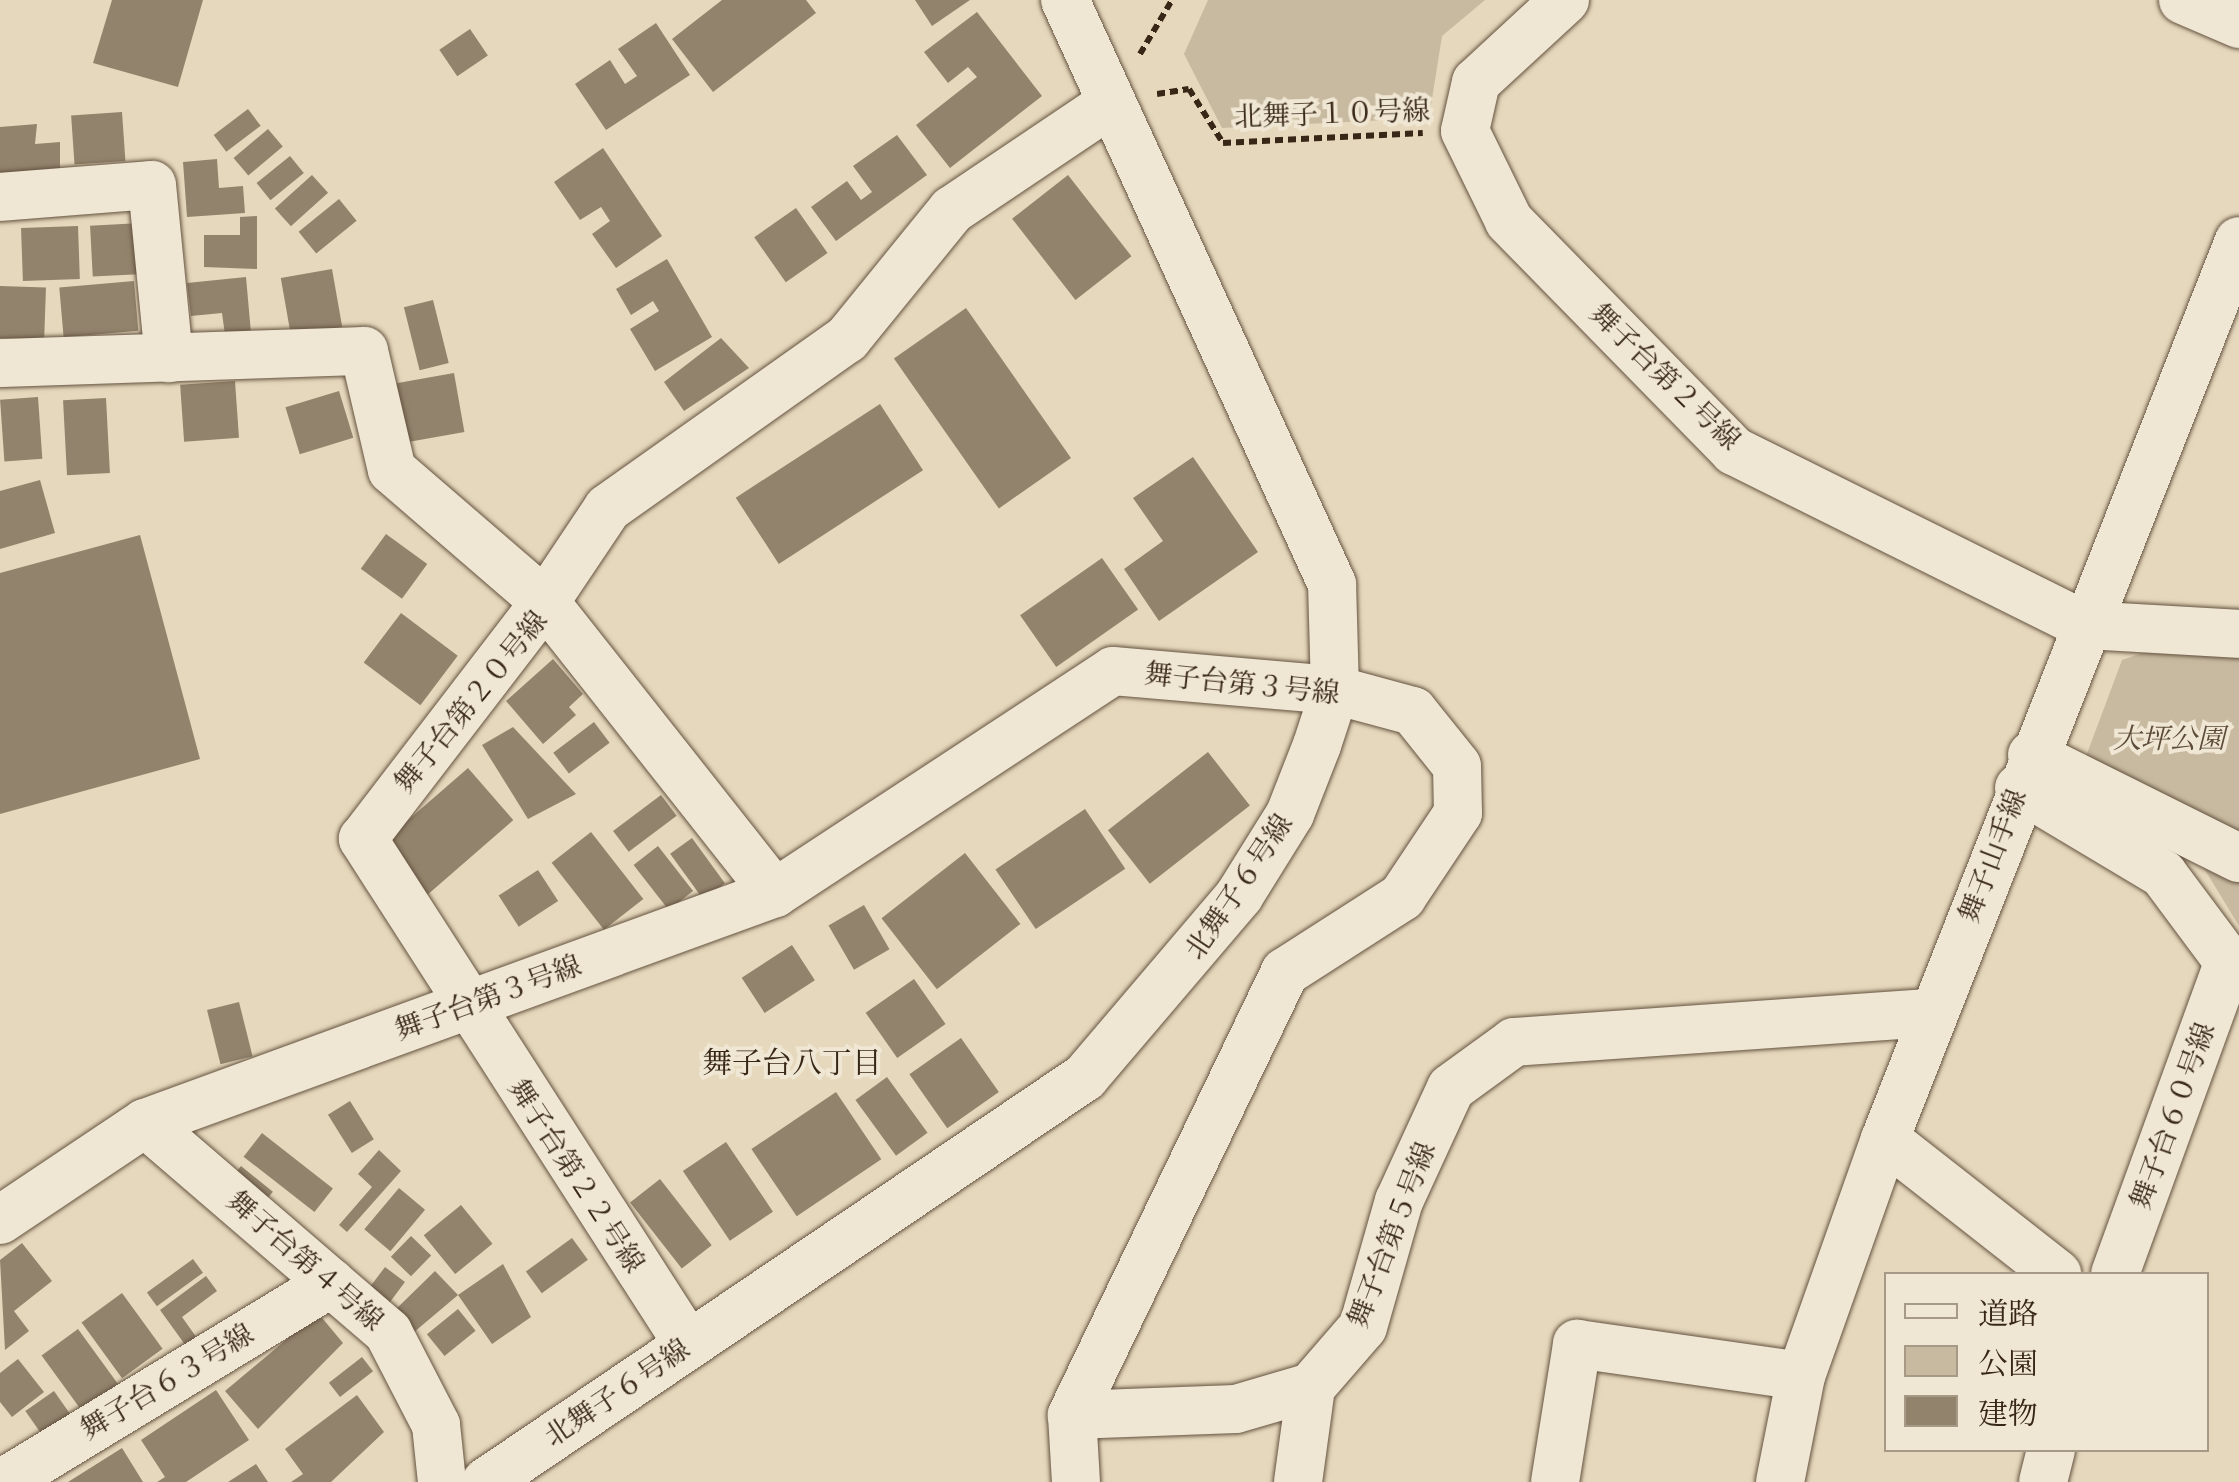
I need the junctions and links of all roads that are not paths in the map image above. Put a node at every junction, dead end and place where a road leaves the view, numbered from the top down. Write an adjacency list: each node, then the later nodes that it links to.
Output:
1 (1065, 0): 5 (street, 北舞子６号線)
2 (1565, 0): 11 (street, 舞子台第２号線)
3 (2183, 0): 4 (street)
4 (2239, 24)
5 (1112, 103): 10 (street); 13 (street, 北舞子６号線)
6 (0, 198): 8 (street)
7 (2239, 241): 11 (street, 舞子山手線)
8 (169, 358): 9 (street); 10 (street)
9 (0, 363)
10 (546, 602): 16 (street, 舞子台第２０号線); 18 (street, 舞子台第２０号線)
11 (2085, 625): 12 (street); 14 (street, 舞子山手線)
12 (2239, 634)
13 (1335, 690): 16 (street, 舞子台第３号線); 26 (street, 北舞子６号線); 29 (street, 舞子台第３号線)
14 (2025, 771): 15 (street); 17 (street); 19 (street, 舞子山手線)
15 (2239, 858)
16 (775, 894): 18 (street, 舞子台第３号線)
17 (2235, 967): 24 (street, 舞子台６０号線)
18 (464, 1007): 20 (street, 舞子台第３号線); 26 (street, 舞子台第２２号線)
19 (1933, 1013): 21 (street, 舞子山手線); 28 (street, 舞子台第５号線)
20 (145, 1124): 22 (street, 舞子台第３号線); 25 (street, 舞子台第４号線)
21 (1885, 1139): 23 (street); 27 (street, 舞子山手線)
22 (0, 1220)
23 (2055, 1272)
24 (2117, 1272)
25 (330, 1283): 31 (street, 舞子台６３号線); 32 (street, 舞子台第４号線)
26 (688, 1344): 33 (street, 北舞子６号線)
27 (1801, 1376): 36 (street); 37 (street, 舞子山手線)
28 (1311, 1387): 29 (street); 35 (street)
29 (1072, 1415): 34 (street)
30 (2050, 1452): 38 (street)
31 (4, 1482)
32 (442, 1482)
33 (486, 1482)
34 (1076, 1482)
35 (1298, 1482)
36 (1555, 1482)
37 (1780, 1482)
38 (2043, 1482)

